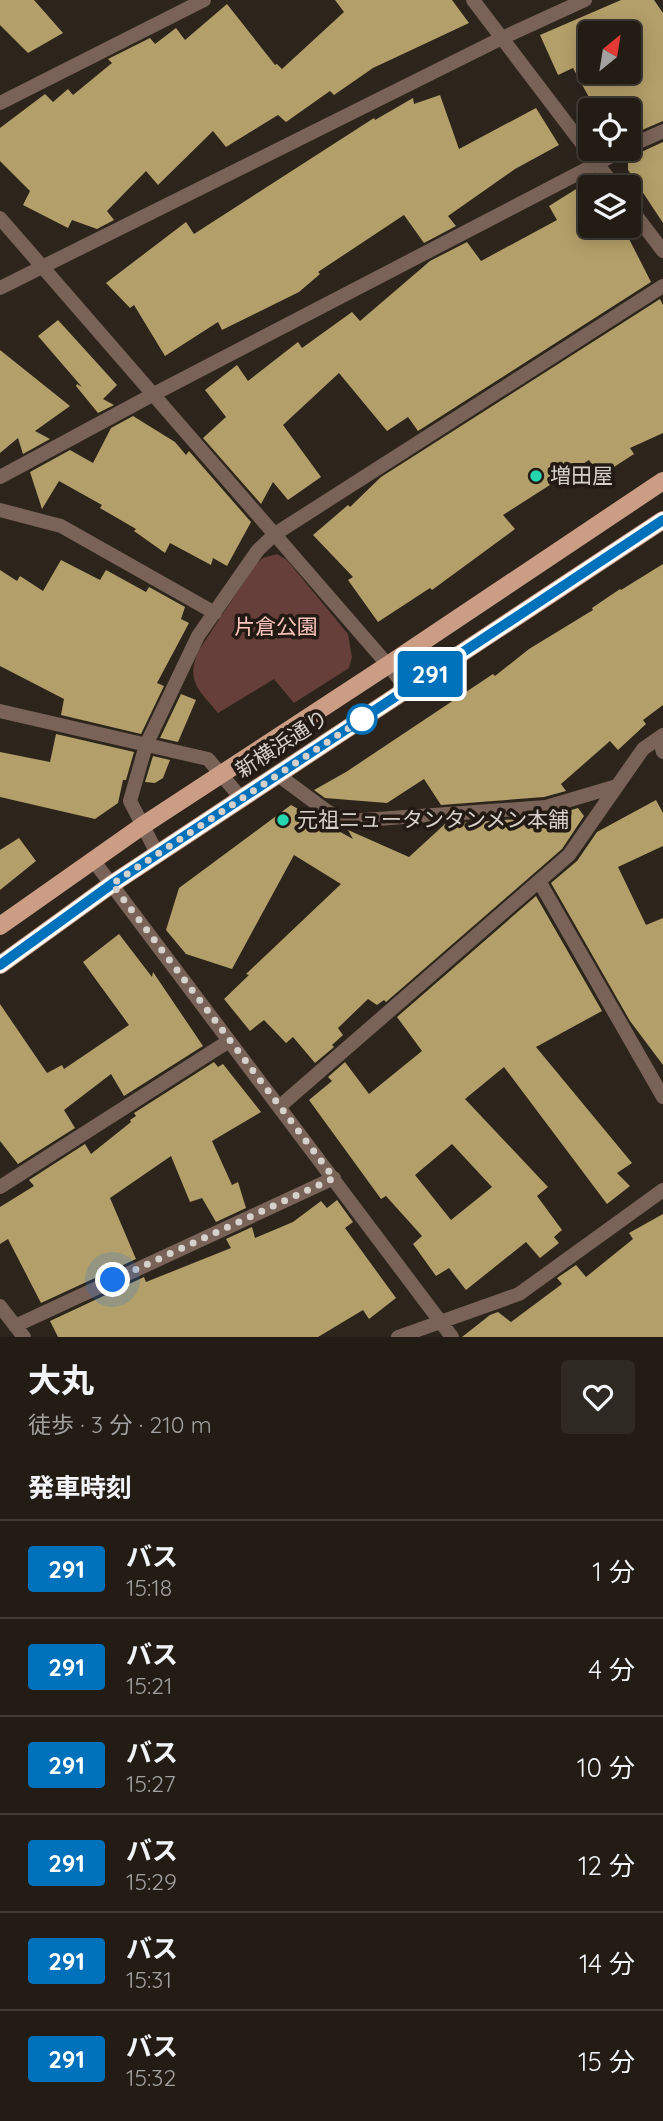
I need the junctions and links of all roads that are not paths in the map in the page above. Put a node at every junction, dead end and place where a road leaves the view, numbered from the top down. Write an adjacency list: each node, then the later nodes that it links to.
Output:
1 (204, 0): 5 (street)
2 (473, 0): 4 (street)
3 (585, 0): 4 (street)
4 (502, 38): 8 (street); 13 (street)
5 (0, 103)
6 (663, 131): 7 (street)
7 (641, 141)
8 (596, 162): 9 (street); 16 (street)
9 (606, 175)
10 (0, 218): 13 (street)
11 (641, 222): 12 (street)
12 (663, 251)
13 (43, 267): 15 (street); 16 (street)
14 (663, 286): 21 (street)
15 (0, 288)
16 (154, 394): 17 (street); 21 (street)
17 (0, 477)
18 (663, 481): 23 (main road, 新横浜通り)
19 (0, 510): 22 (street)
20 (663, 520): 24 (main road, 新横浜通り)
21 (275, 534): 22 (street); 23 (street)
22 (215, 613): 27 (street)
23 (388, 665): 24 (street); 28 (main road, 新横浜通り)
24 (407, 690): 29 (main road, 新横浜通り)
25 (0, 711): 27 (street)
26 (662, 741): 30 (street)
27 (145, 745): 28 (street); 32 (street)
28 (222, 773): 31 (street); 32 (main road, 新横浜通り)
29 (278, 775): 30 (street); 31 (main road, 新横浜通り)
30 (617, 786): 35 (street)
31 (241, 798): 33 (main road, 新横浜通り)
32 (142, 826): 33 (street); 34 (main road, 新横浜通り)
33 (158, 855): 36 (main road, 新横浜通り)
34 (93, 860): 36 (street); 37 (main road, 新横浜通り)
35 (539, 881): 40 (street); 41 (street)
36 (112, 884): 38 (main road, 新横浜通り); 39 (street)
37 (0, 926)
38 (0, 965)
39 (229, 1041): 41 (street); 43 (street)
40 (663, 1097)
41 (279, 1107): 42 (street)
42 (334, 1178): 46 (street); 47 (street)
43 (0, 1187)
44 (663, 1189): 46 (street)
45 (0, 1306): 47 (street)
46 (440, 1322): 48 (street); 49 (street)
47 (19, 1331)
48 (398, 1337)
49 (452, 1337)

